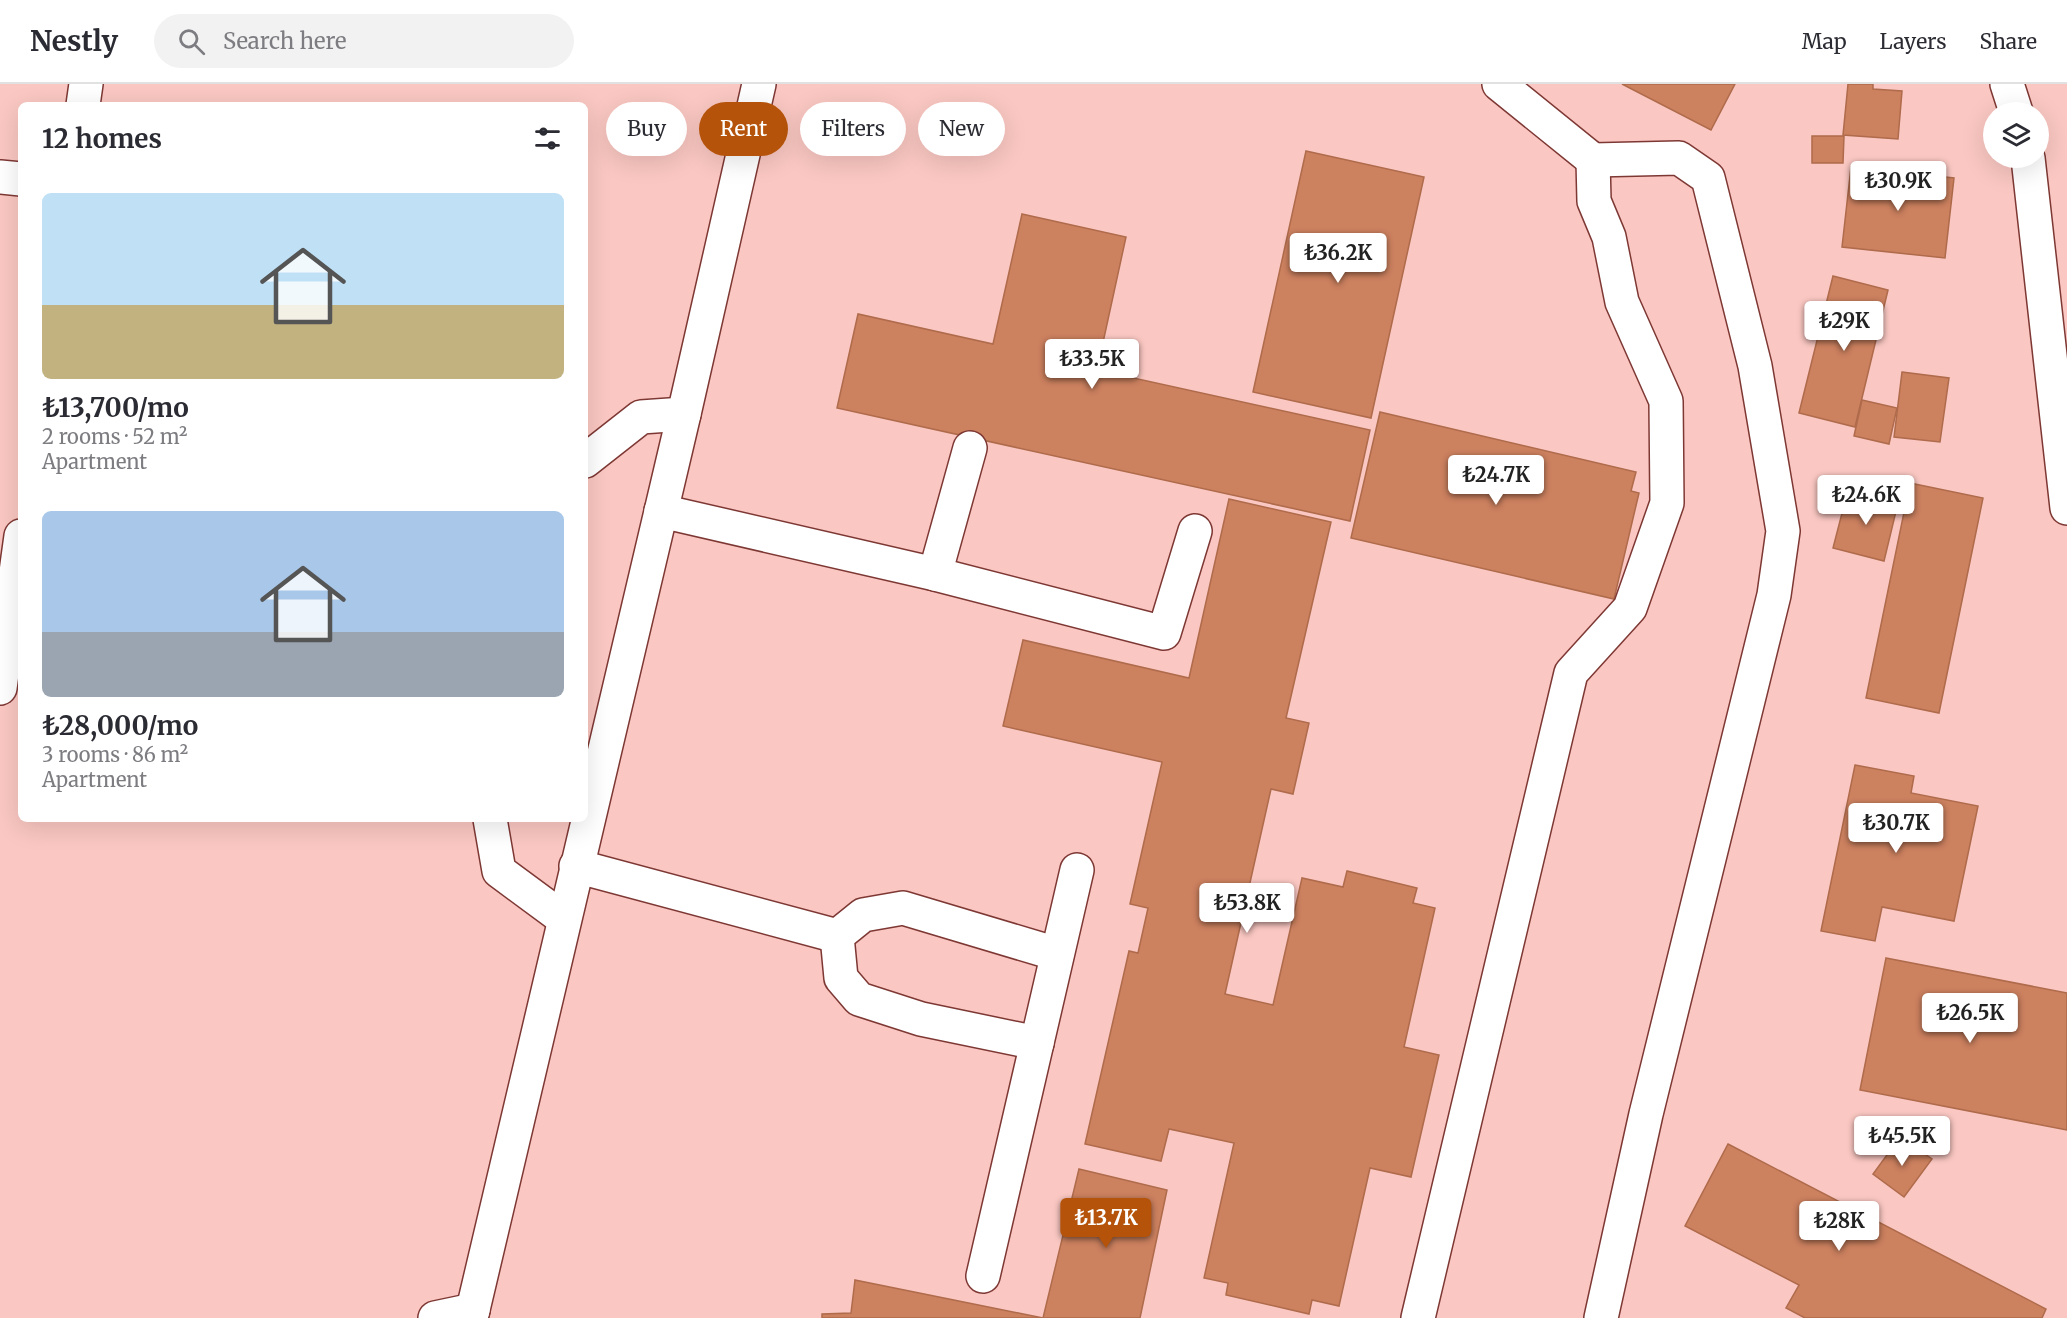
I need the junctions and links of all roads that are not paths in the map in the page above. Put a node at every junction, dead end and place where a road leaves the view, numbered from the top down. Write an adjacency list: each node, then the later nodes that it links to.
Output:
1 (86, 84): 5 (street)
2 (759, 84): 11 (street)
3 (1499, 84): 7 (street)
4 (2007, 84): 6 (street)
5 (83, 102)
6 (2013, 102)
7 (1593, 160): 33 (street); 34 (street)
8 (2029, 168): 14 (street)
9 (0, 177): 10 (street)
10 (18, 179)
11 (684, 414): 13 (street); 15 (street)
12 (970, 448): 18 (street)
13 (588, 459)
14 (2067, 508)
15 (661, 511): 18 (street); 21 (street)
16 (1195, 531): 18 (street)
17 (18, 553): 19 (street)
18 (934, 574)
19 (3, 639): 20 (street)
20 (0, 688)
21 (588, 816)
22 (491, 822): 26 (street)
23 (587, 822): 24 (street)
24 (576, 866): 26 (street); 27 (street)
25 (1077, 870): 28 (street)
26 (564, 919): 31 (street)
27 (837, 936): 28 (street); 29 (street)
28 (1057, 954): 29 (street)
29 (1037, 1044): 30 (street)
30 (983, 1276)
31 (472, 1314): 32 (street)
32 (435, 1318)
33 (1418, 1318)
34 (1601, 1318)

